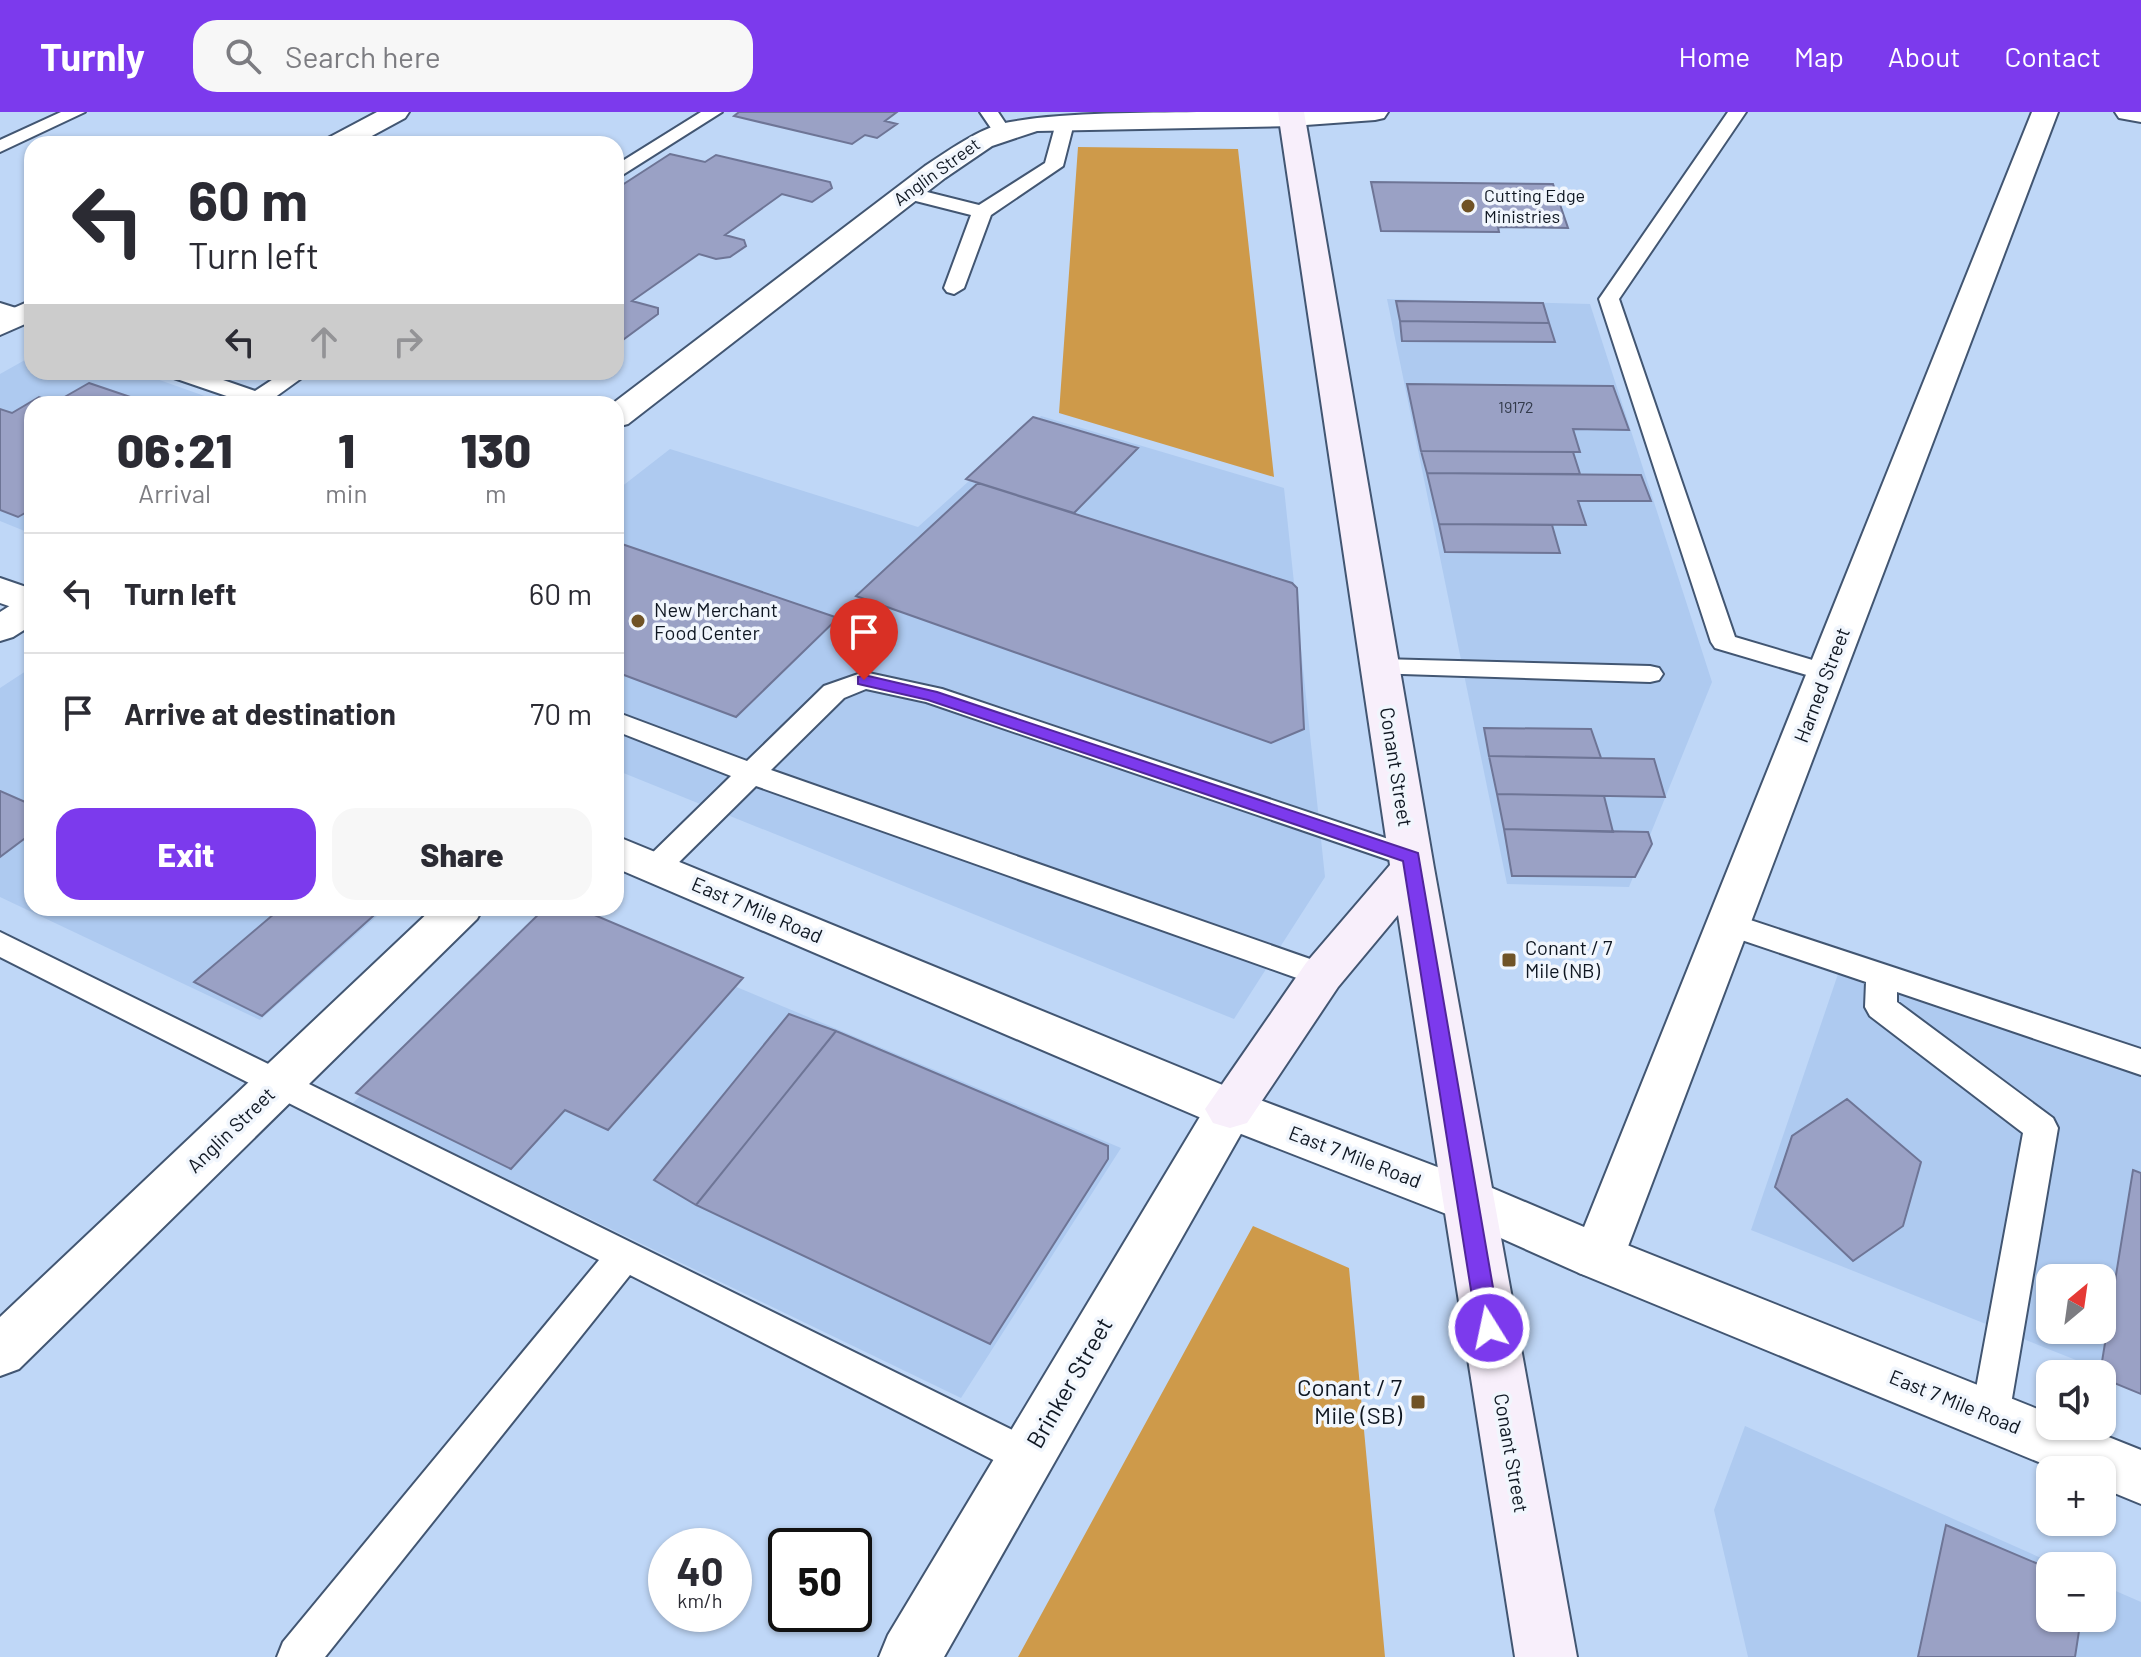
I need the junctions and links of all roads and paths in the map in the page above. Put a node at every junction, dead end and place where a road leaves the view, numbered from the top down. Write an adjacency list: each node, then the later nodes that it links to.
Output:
1 (76, 112): 13 (lane)
2 (396, 112): 12 (street)
3 (713, 112): 14 (lane)
4 (1375, 112): 9 (street, Anglin Street)
5 (1737, 112): 28 (lane)
6 (2045, 112): 28 (street, Harned Street)
7 (2128, 112): 8 (street)
8 (2141, 114)
9 (1291, 115): 11 (street, Anglin Street); 27 (main road, Conant Street)
10 (995, 121): 11 (street, Anglin Street); 15 (street, Anglin Street)
11 (1065, 123): 16 (lane)
12 (352, 136)
13 (0, 147)
14 (624, 168)
15 (907, 193): 16 (lane); 22 (street, Anglin Street)
16 (982, 212): 17 (lane)
17 (954, 288)
18 (202, 380): 20 (lane)
19 (290, 380): 21 (lane)
20 (247, 396)
21 (271, 396)
22 (624, 411)
23 (0, 589): 24 (street)
24 (24, 602)
25 (24, 612): 26 (street)
26 (0, 629)
27 (1380, 667): 29 (lane); 33 (main road, Conant Street)
28 (1827, 673): 35 (street, Harned Street)
29 (1650, 674)
30 (624, 724): 31 (lane)
31 (752, 774): 32 (lane); 33 (lane); 37 (lane)
32 (636, 859): 41 (street, East 7 Mile Road)
33 (1411, 863): 37 (main road); 42 (main road, Conant Street)
34 (453, 916): 40 (street, Anglin Street)
35 (1729, 924): 38 (lane); 44 (street, Harned Street)
36 (0, 943): 40 (lane)
37 (1322, 975): 41 (main road)
38 (1882, 976): 39 (lane); 46 (lane)
39 (2141, 1062)
40 (279, 1084): 43 (lane); 45 (street, Anglin Street)
41 (1230, 1109): 42 (street, East 7 Mile Road); 47 (street, Brinker Street)
42 (1467, 1200): 44 (street, East 7 Mile Road); 51 (main road, Conant Street)
43 (624, 1256): 47 (lane); 49 (lane)
44 (1598, 1257): 46 (street, East 7 Mile Road)
45 (0, 1352)
46 (1990, 1416): 48 (street, East 7 Mile Road)
47 (1027, 1457): 50 (street, Brinker Street)
48 (2141, 1477)
49 (298, 1657)
50 (910, 1657)
51 (1546, 1657)

